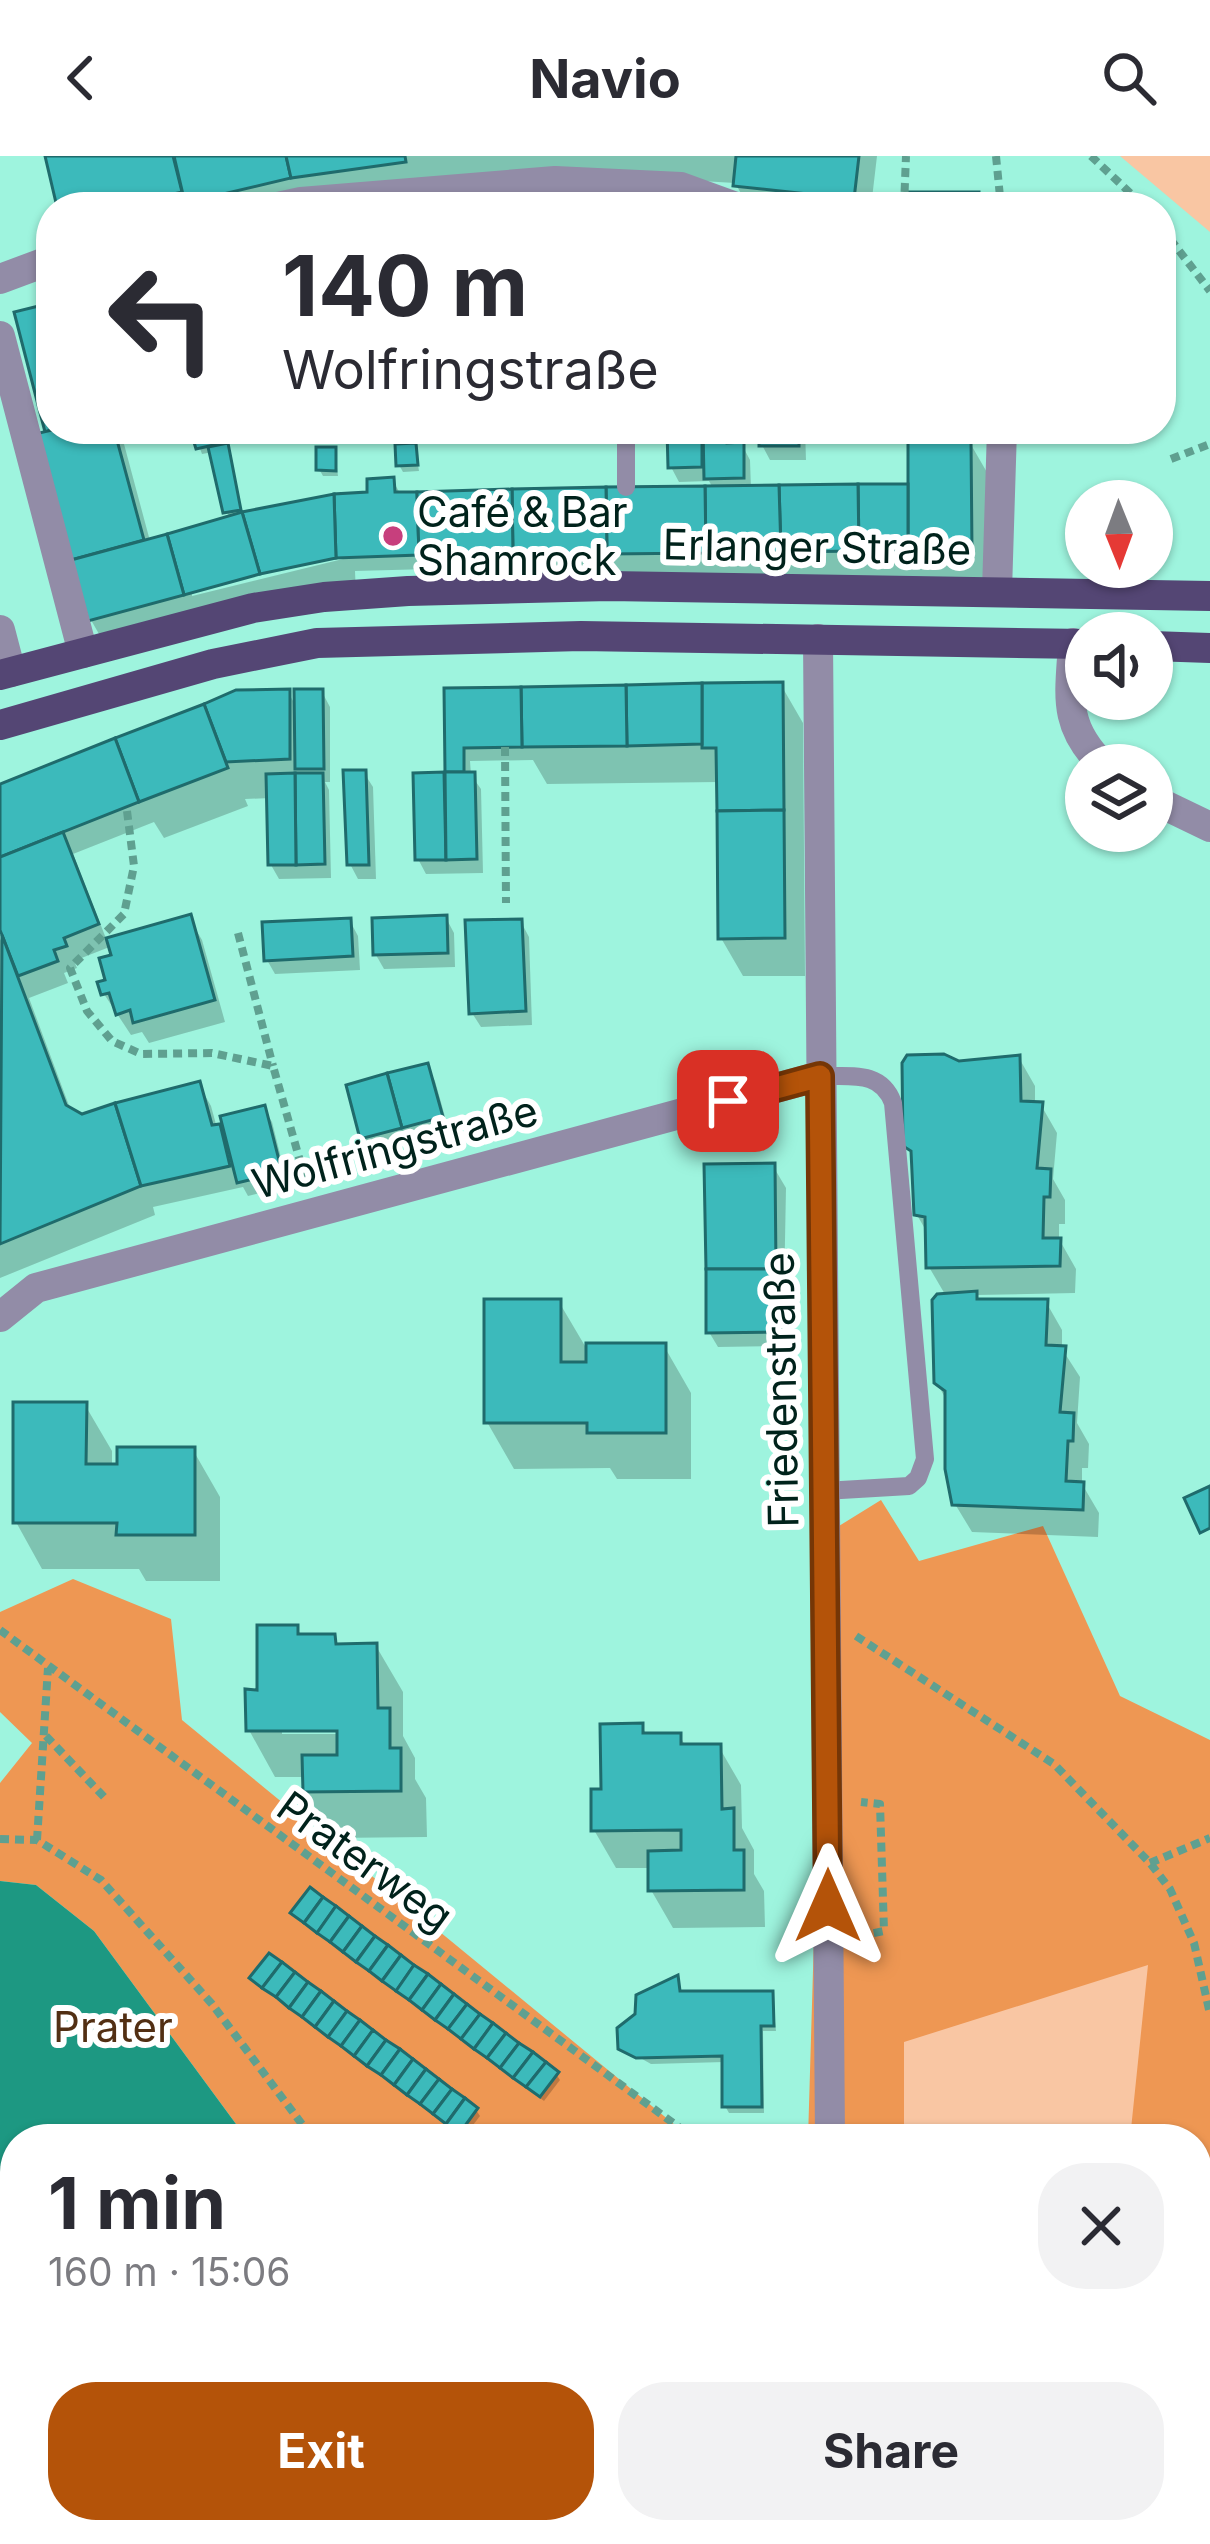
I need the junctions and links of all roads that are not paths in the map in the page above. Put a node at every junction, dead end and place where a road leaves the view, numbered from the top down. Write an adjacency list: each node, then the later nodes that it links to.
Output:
1 (428, 192): 2 (street)
2 (695, 192)
3 (36, 266): 4 (street)
4 (0, 279)
5 (0, 336): 16 (street)
6 (626, 444): 8 (lane)
7 (1002, 444): 9 (street)
8 (626, 487)
9 (997, 591): 10 (main road, Erlanger Straße); 16 (main road, Erlanger Straße)
10 (1210, 596)
11 (0, 630): 17 (street)
12 (818, 639): 13 (main road); 18 (main road); 21 (street, Friedenstraße)
13 (1065, 644)
14 (1173, 647): 15 (main road)
15 (1210, 648)
16 (82, 653): 17 (main road, Erlanger Straße)
17 (5, 674)
18 (0, 725)
19 (1173, 809): 20 (street)
20 (1210, 827)
21 (820, 1076): 22 (street, Wolfringstraße); 23 (street, Friedenstraße); 23 (lane)
22 (0, 1317)
23 (824, 1491): 24 (street, Friedenstraße)
24 (830, 2124)

